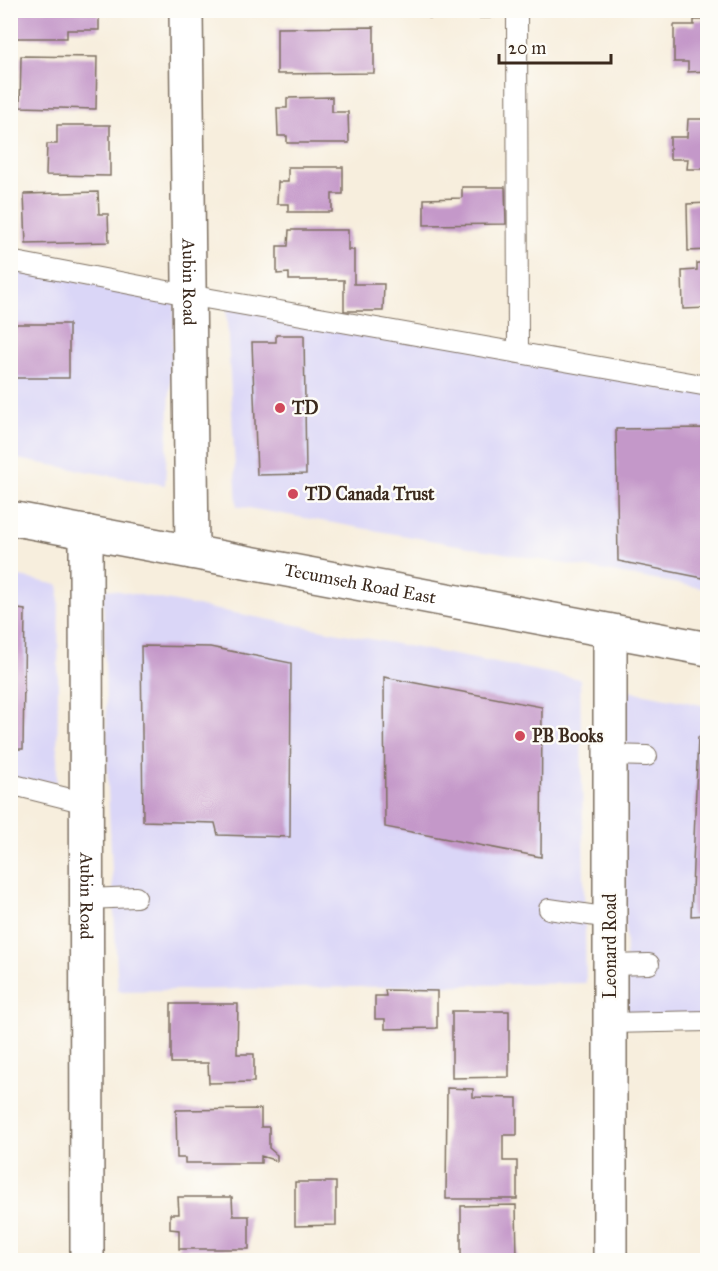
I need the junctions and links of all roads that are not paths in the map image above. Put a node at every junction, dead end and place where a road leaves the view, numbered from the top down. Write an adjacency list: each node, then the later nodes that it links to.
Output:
1 (186, 10): 4 (street, Aubin Road)
2 (516, 10): 5 (lane)
3 (10, 261): 4 (lane)
4 (188, 295): 5 (lane); 9 (street, Aubin Road)
5 (518, 353): 6 (lane)
6 (708, 386)
7 (10, 518): 8 (street, Tecumseh Road East)
8 (86, 532): 9 (street, Tecumseh Road East); 15 (street, Aubin Road)
9 (192, 552): 10 (street, Tecumseh Road East)
10 (610, 631): 11 (street, Tecumseh Road East); 12 (street, Leonard Road)
11 (708, 649)
12 (610, 755): 13 (lane); 19 (street, Leonard Road)
13 (647, 756)
14 (10, 784): 15 (lane)
15 (86, 803): 17 (street, Aubin Road)
16 (136, 897): 17 (lane)
17 (87, 899): 24 (street, Aubin Road)
18 (549, 909): 19 (lane)
19 (610, 918): 21 (street, Leonard Road)
20 (649, 964): 21 (lane)
21 (610, 965): 23 (street, Leonard Road)
22 (708, 1020): 23 (lane)
23 (610, 1023): 25 (street, Leonard Road)
24 (87, 1260)
25 (610, 1260)

